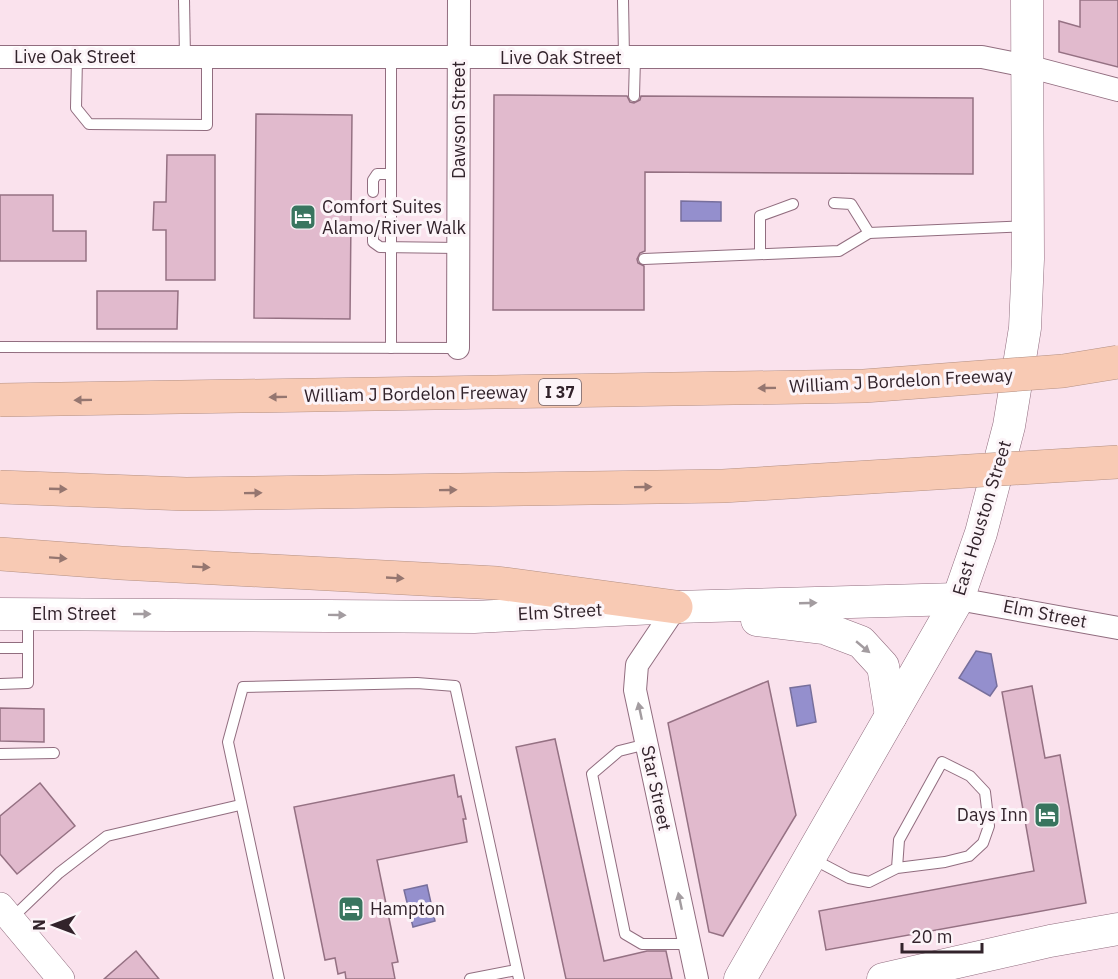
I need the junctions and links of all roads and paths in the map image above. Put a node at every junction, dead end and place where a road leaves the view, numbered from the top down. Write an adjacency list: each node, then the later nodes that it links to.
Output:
1 (184, 0): 8 (lane)
2 (459, 0): 10 (street, Dawson Street)
3 (623, 0): 11 (lane)
4 (1027, 0): 12 (main road, East Houston Street)
5 (391, 56): 9 (street, Live Oak Street); 10 (street, Live Oak Street); 15 (lane)
6 (0, 57): 7 (street, Live Oak Street)
7 (77, 57): 8 (street, Live Oak Street); 9 (lane)
8 (185, 57): 9 (street, Live Oak Street)
9 (207, 57)
10 (459, 57): 11 (street, Live Oak Street); 23 (street, Dawson Street)
11 (629, 58): 12 (street, Live Oak Street); 14 (lane)
12 (1027, 66): 13 (street, Live Oak Street); 19 (main road, East Houston Street)
13 (1118, 90)
14 (634, 96)
15 (392, 174): 16 (lane); 22 (lane)
16 (373, 192)
17 (834, 203): 21 (lane)
18 (793, 204): 24 (lane)
19 (1027, 226): 21 (lane); 36 (main road, East Houston Street)
20 (373, 230): 22 (lane)
21 (869, 233): 24 (lane)
22 (392, 247): 23 (lane); 27 (lane)
23 (458, 248): 28 (street, Dawson Street)
24 (760, 254): 25 (lane)
25 (645, 259)
26 (0, 347): 27 (lane)
27 (392, 348): 28 (lane)
28 (458, 348)
29 (1118, 352): 31 (highway, bridge)
30 (1118, 362): 31 (highway, William J Bordelon Freeway / I 37, bridge)
31 (1063, 371): 32 (highway, William J Bordelon Freeway / I 37, one-way to 32, bridge)
32 (0, 400)
33 (1118, 462): 34 (highway, one-way to 33, bridge)
34 (0, 487)
35 (0, 554): 37 (highway, one-way to 37)
36 (958, 599): 37 (main road, Elm Street, one-way to 36); 39 (street, Elm Street); 43 (main road, East Houston Street)
37 (692, 606): 38 (main road, Elm Street, one-way to 37); 43 (main road, one-way to 43); 44 (street, Star Street, one-way to 37)
38 (14, 614): 41 (lane)
39 (1118, 628)
40 (0, 648): 41 (lane)
41 (28, 648): 42 (lane)
42 (0, 684)
43 (891, 716): 48 (main road, East Houston Street)
44 (647, 744): 52 (street, Star Street, one-way to 44); 52 (lane)
45 (54, 753): 46 (lane)
46 (0, 754)
47 (240, 805): 50 (lane); 53 (lane); 55 (lane)
48 (810, 858): 49 (lane); 58 (main road, East Houston Street)
49 (897, 868): 49 (lane)
50 (5, 913): 54 (street)
51 (1118, 929): 59 (main road)
52 (689, 944): 57 (street, Star Street)
53 (517, 975): 56 (lane)
54 (61, 979)
55 (279, 979)
56 (470, 979)
57 (697, 979)
58 (740, 979)
59 (883, 979)

